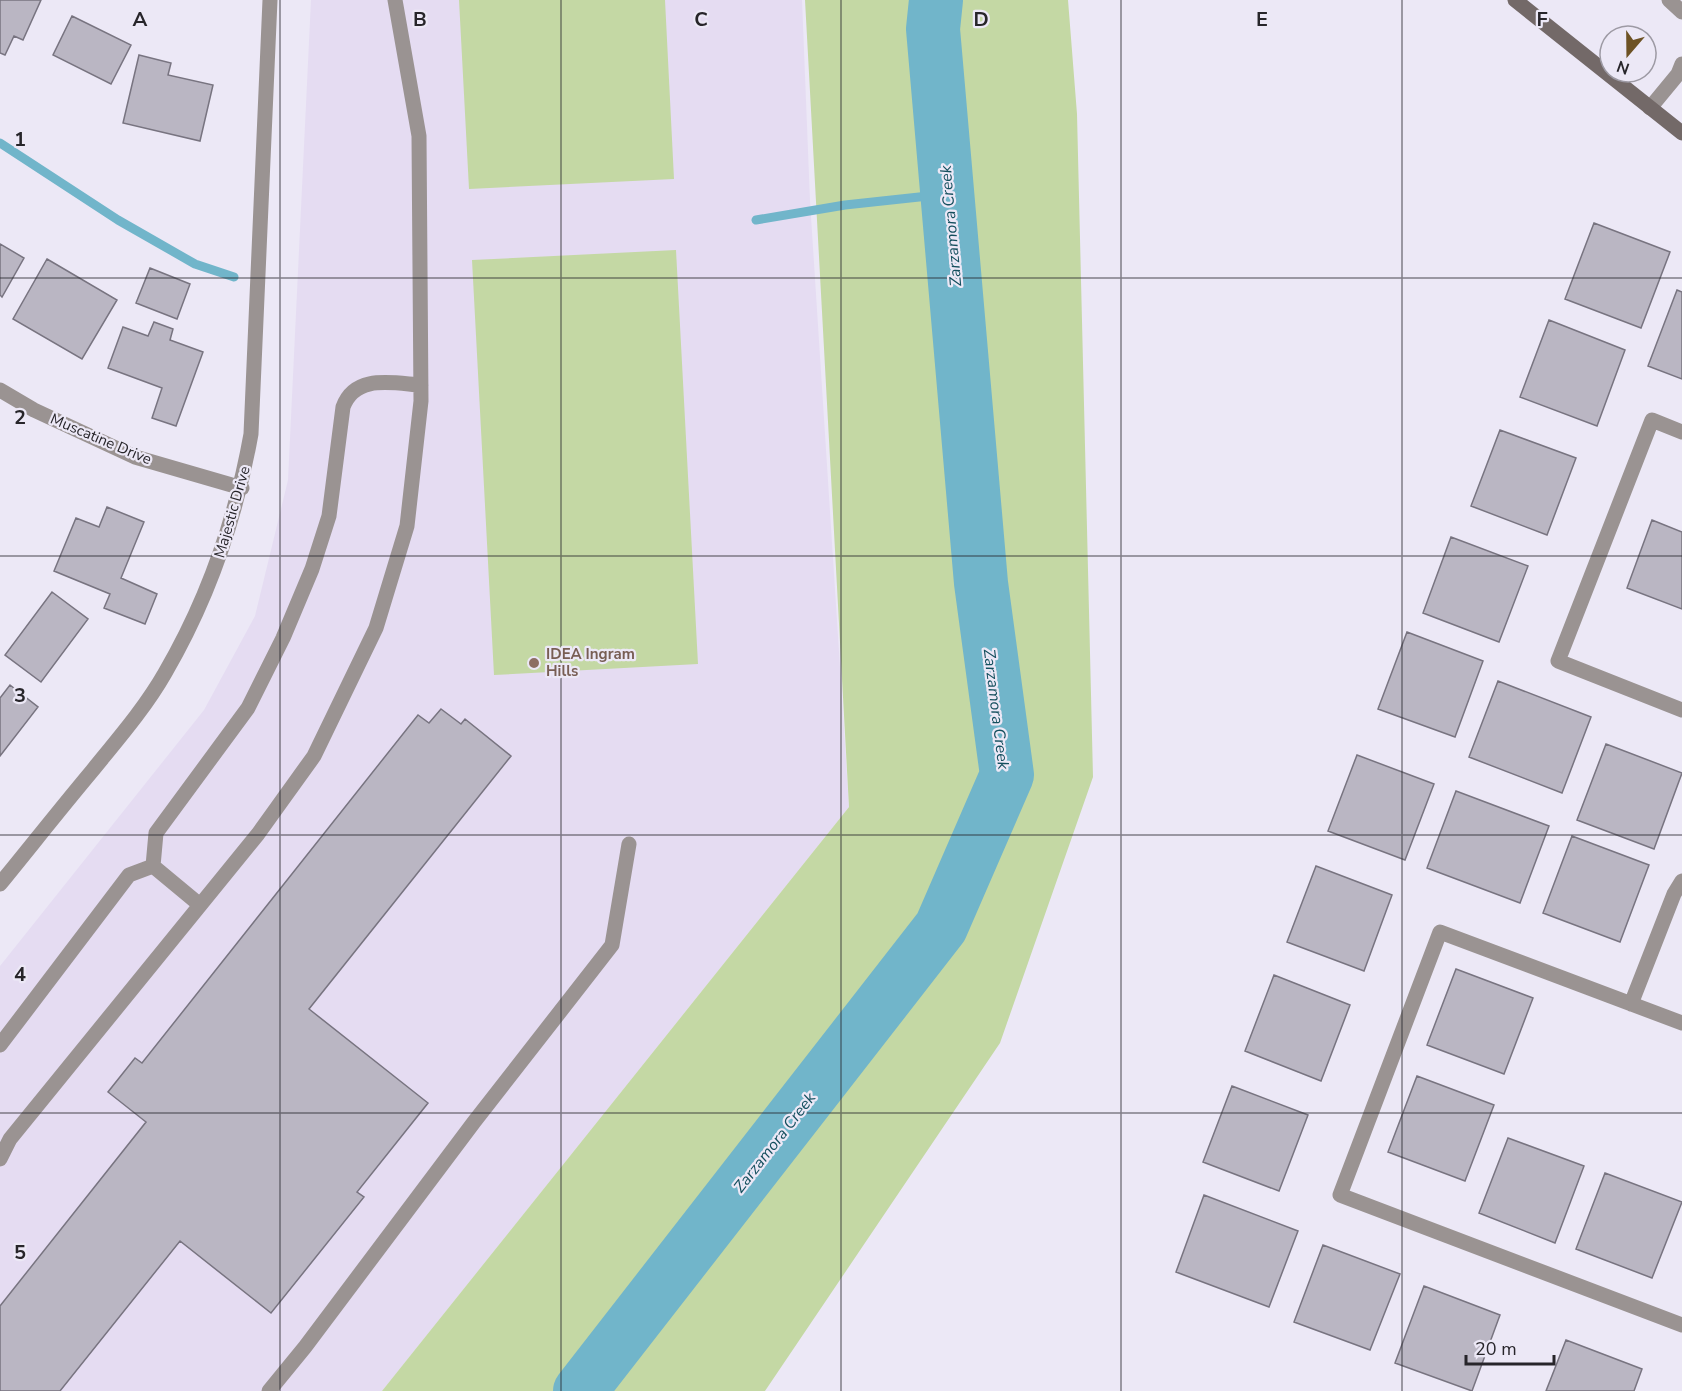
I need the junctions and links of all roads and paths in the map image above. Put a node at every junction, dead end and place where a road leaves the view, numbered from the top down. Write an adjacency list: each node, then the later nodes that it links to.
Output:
1 (270, 0): 12 (street, Majestic Drive)
2 (395, 0): 9 (street)
3 (1515, 0): 7 (street)
4 (1669, 0): 5 (street)
5 (1682, 12)
6 (1682, 64): 7 (street)
7 (1650, 108): 8 (street)
8 (1682, 133)
9 (421, 385): 15 (street); 18 (street)
10 (0, 390): 12 (street, Muscatine Drive)
11 (1682, 432): 13 (street)
12 (242, 488): 17 (street, Majestic Drive)
13 (1682, 710)
14 (628, 844): 24 (street)
15 (153, 866): 18 (street); 21 (street)
16 (1682, 881): 19 (street)
17 (0, 884)
18 (200, 905): 22 (street)
19 (1631, 1004): 20 (street); 23 (street)
20 (1682, 1023)
21 (0, 1045)
22 (0, 1160)
23 (1682, 1325)
24 (269, 1391)

